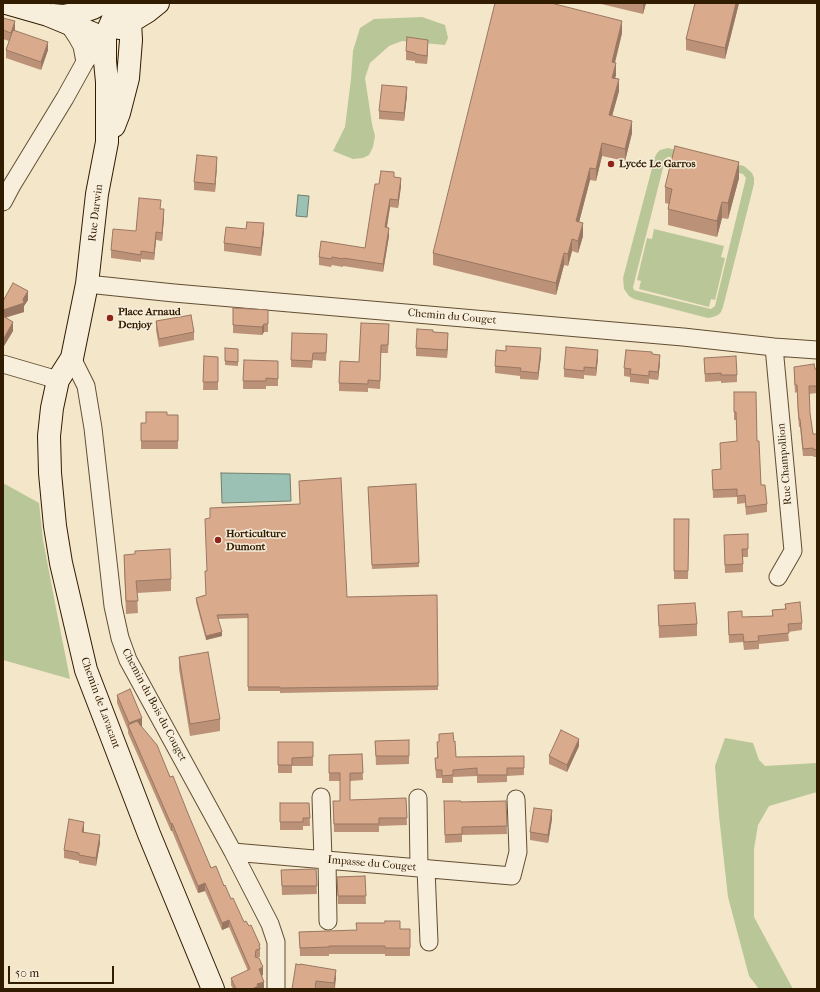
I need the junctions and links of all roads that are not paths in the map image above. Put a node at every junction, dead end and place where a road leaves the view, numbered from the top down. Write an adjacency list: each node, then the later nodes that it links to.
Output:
1 (6, 3): 5 (street)
2 (102, 3): 5 (street)
3 (120, 3): 6 (street)
4 (158, 3): 6 (street)
5 (56, 19): 6 (street); 7 (street)
6 (119, 21): 7 (street); 8 (street, Rue Darwin); 8 (street, Rue Darwin)
7 (84, 62): 9 (street)
8 (107, 142): 10 (street, Rue Darwin)
9 (3, 202)
10 (87, 284): 11 (street, Chemin du Couget); 13 (street)
11 (774, 347): 12 (street, Chemin du Couget); 16 (street, Rue Champollion)
12 (817, 350)
13 (72, 358): 15 (street, Chemin de Lavacant); 20 (street, Chemin du Bois du Couget)
14 (3, 364): 15 (street)
15 (58, 380): 25 (street, Chemin de Lavacant)
16 (778, 577)
17 (321, 797): 21 (street)
18 (418, 798): 22 (street)
19 (516, 799): 22 (street, Impasse du Couget)
20 (232, 852): 21 (street, Impasse du Couget); 26 (street, Chemin du Bois du Couget)
21 (325, 860): 22 (street, Impasse du Couget); 23 (street)
22 (423, 868): 24 (street)
23 (328, 921)
24 (429, 942)
25 (213, 989)
26 (276, 989)

